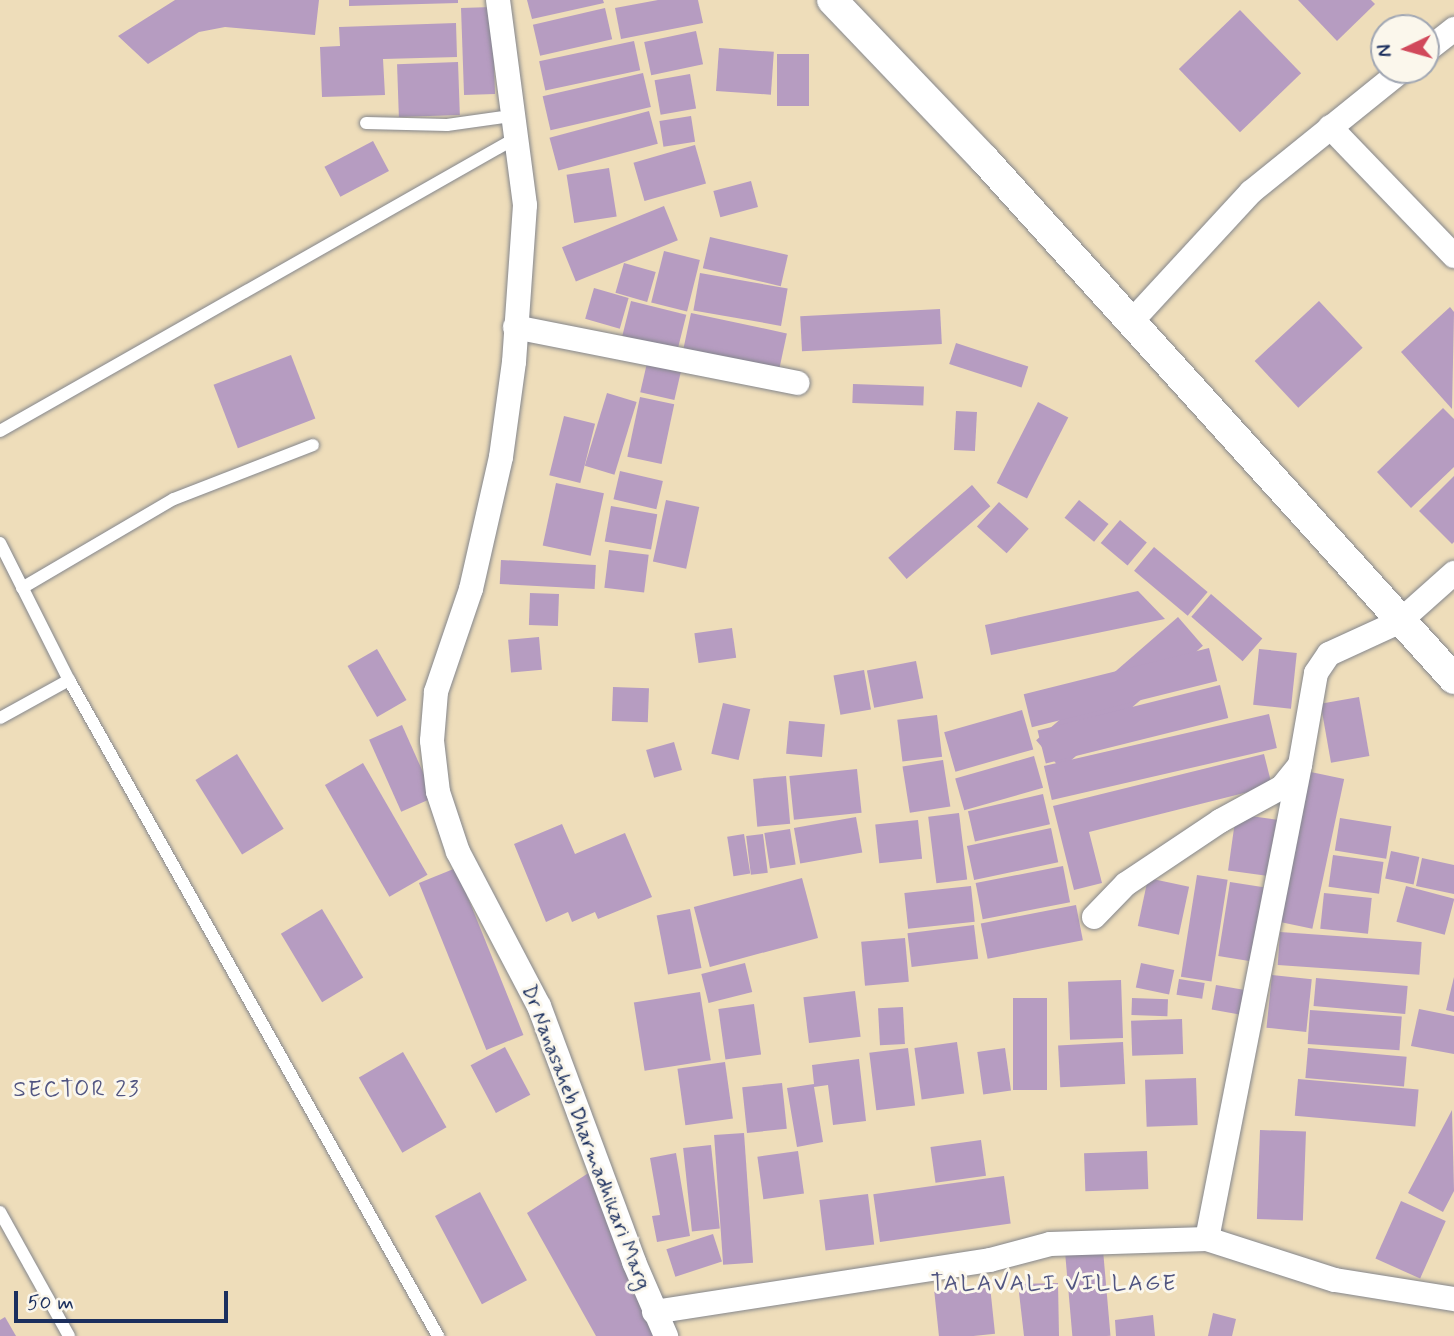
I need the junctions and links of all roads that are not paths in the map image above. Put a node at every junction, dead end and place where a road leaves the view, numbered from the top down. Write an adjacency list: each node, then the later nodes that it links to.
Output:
1 (499, 0): 7 (street, Dr Nanasaheb Dharmadhikari Marg)
2 (832, 0): 10 (street)
3 (1454, 29): 4 (street)
4 (1440, 40)
5 (1384, 84): 8 (street)
6 (366, 123): 7 (lane)
7 (512, 127): 11 (street, Dr Nanasaheb Dharmadhikari Marg); 13 (lane)
8 (1329, 127): 9 (street); 10 (street)
9 (1454, 256)
10 (1132, 322): 18 (street)
11 (515, 327): 12 (street); 27 (street, Dr Nanasaheb Dharmadhikari Marg)
12 (797, 383)
13 (0, 431)
14 (313, 445): 17 (lane)
15 (0, 543): 17 (lane)
16 (1454, 573): 18 (street)
17 (22, 588): 20 (lane)
18 (1399, 622): 19 (street); 22 (street)
19 (1454, 679)
20 (69, 680): 21 (lane); 29 (lane)
21 (0, 718)
22 (1300, 765): 23 (street); 25 (street)
23 (1094, 917)
24 (0, 1212): 28 (lane)
25 (1208, 1239): 26 (street); 27 (street)
26 (1454, 1298)
27 (654, 1311): 30 (street, Dr Nanasaheb Dharmadhikari Marg)
28 (69, 1336)
29 (439, 1336)
30 (666, 1336)

